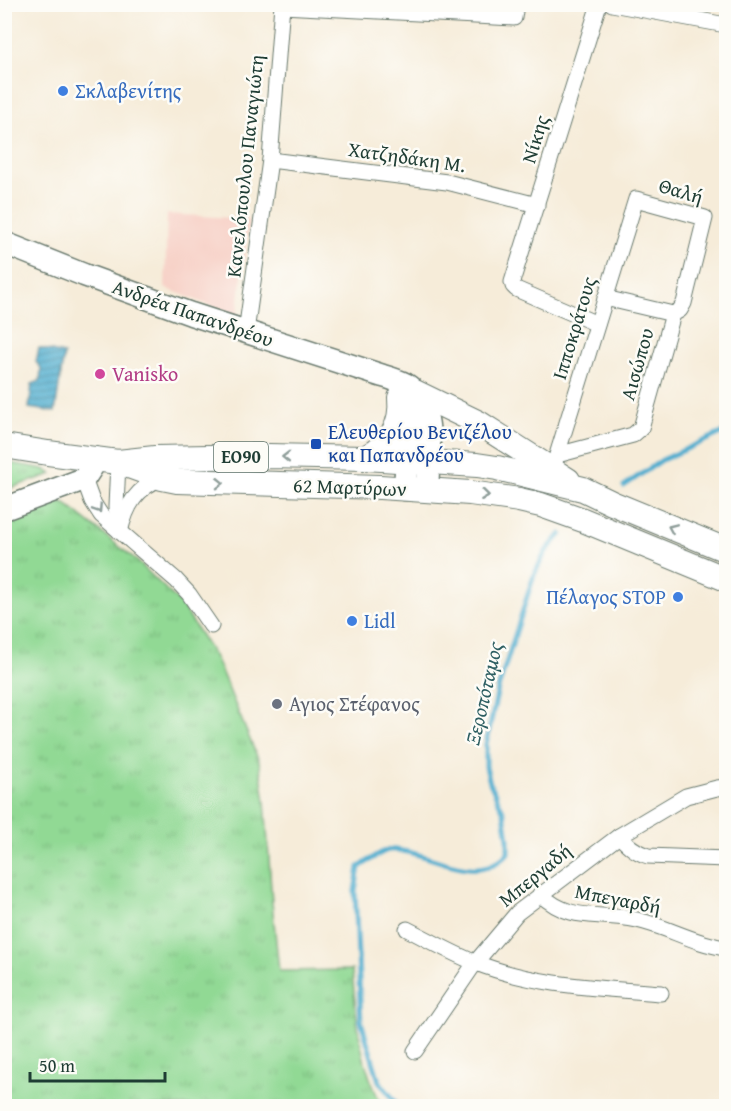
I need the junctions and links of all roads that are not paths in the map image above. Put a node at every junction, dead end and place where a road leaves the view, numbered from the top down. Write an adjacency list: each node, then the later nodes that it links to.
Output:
1 (516, 4): 4 (street)
2 (599, 4): 8 (street, Νίκης)
3 (612, 4): 5 (street)
4 (282, 5): 6 (street, Κανελόπουλου Παναγιώτη)
5 (726, 25)
6 (270, 160): 8 (street, Χατζηδάκη Μ.); 14 (street, Κανελόπουλου Παναγιώτη)
7 (636, 199): 9 (street, Θαλή); 11 (street, Ιπποκράτους)
8 (537, 205): 13 (street, Νίκης)
9 (702, 229): 12 (street, Αισώπου)
10 (4, 243): 14 (main road, Ανδρέα Παπανδρέου)
11 (605, 298): 12 (street); 13 (street, Ιπποκράτους)
12 (673, 314): 19 (street, Αισώπου)
13 (597, 324): 19 (street, Ιπποκράτους)
14 (246, 332): 15 (main road, Ανδρέα Παπανδρέου)
15 (407, 395): 17 (main road); 18 (main road); 19 (main road)
16 (4, 446): 20 (main road, ΕΟ90)
17 (365, 458): 18 (main road, 62 Μαρτύρων / ΕΟ90); 20 (main road, 62 Μαρτύρων / ΕΟ90, one-way to 20)
18 (417, 461): 22 (main road); 23 (main road, 62 Μαρτύρων / ΕΟ90)
19 (555, 462): 23 (main road)
20 (99, 467): 21 (main road, 62 Μαρτύρων / ΕΟ90); 24 (main road); 25 (street); 25 (street, one-way to 25)
21 (162, 478): 22 (main road, 62 Μαρτύρων / ΕΟ90, one-way to 22); 25 (street)
22 (416, 489): 27 (main road, 62 Μαρτύρων / ΕΟ90, one-way to 27)
23 (583, 489): 26 (main road, 62 Μαρτύρων / ΕΟ90, one-way to 23)
24 (4, 509)
25 (120, 532): 28 (street)
26 (726, 550)
27 (726, 579)
28 (211, 626)
29 (726, 787): 30 (street, Μπεργαδή)
30 (619, 836): 31 (street); 32 (street, Μπεργαδή)
31 (726, 859)
32 (540, 894): 34 (street, Μπεγαρδή); 35 (street, Μπεργαδή)
33 (407, 929): 35 (street)
34 (726, 948)
35 (475, 963): 36 (street); 37 (street, Μπεργαδή)
36 (661, 993)
37 (415, 1051)

